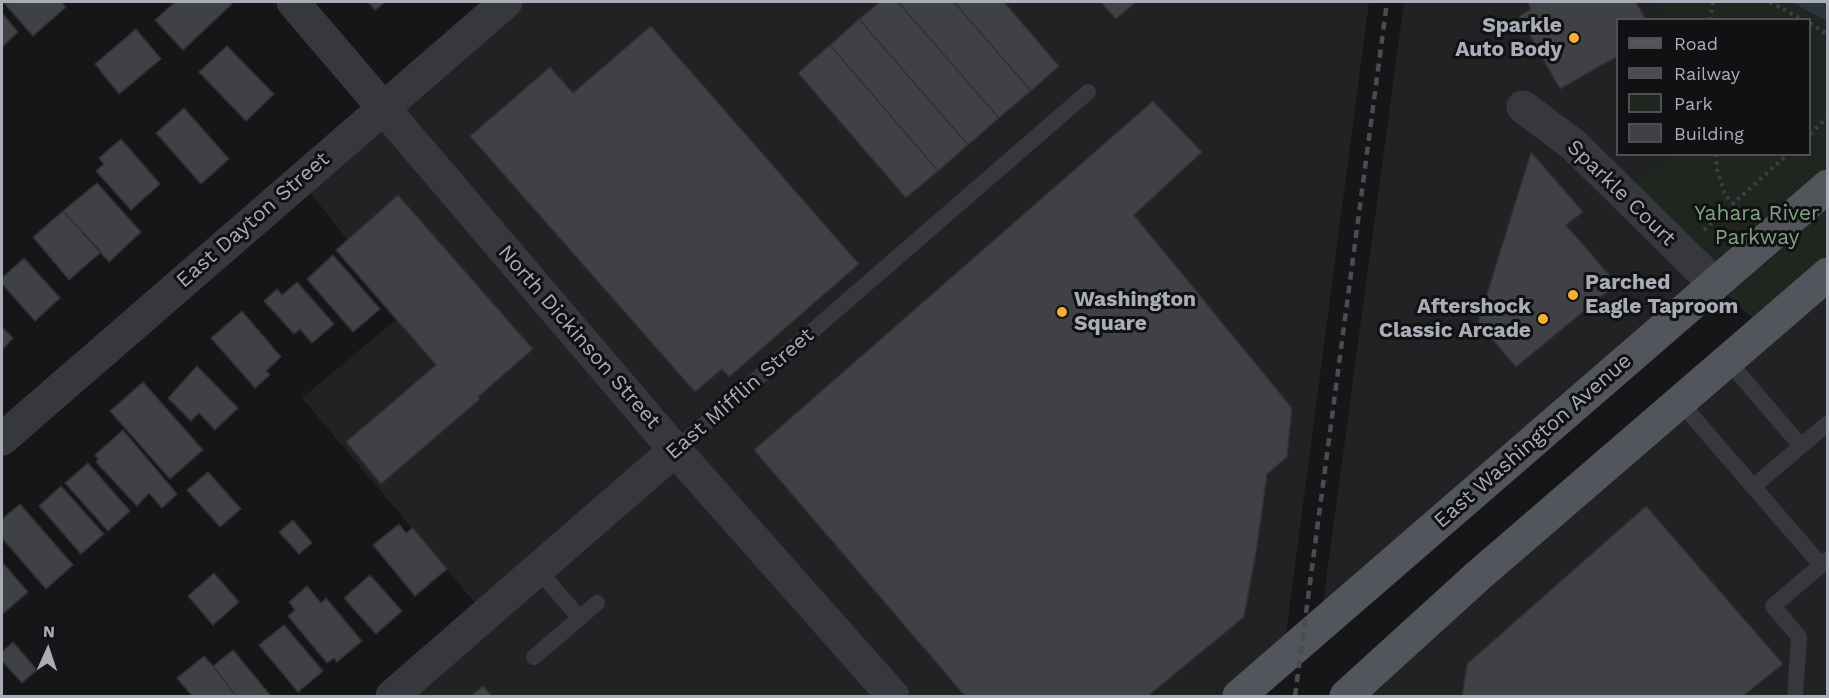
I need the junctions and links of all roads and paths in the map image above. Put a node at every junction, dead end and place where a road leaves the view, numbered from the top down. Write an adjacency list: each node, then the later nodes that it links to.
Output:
1 (293, 2): 11 (street, North Dickinson Street)
2 (506, 2): 11 (street, East Dayton Street)
3 (1713, 2): 5 (path)
4 (1770, 2): 6 (path)
5 (1710, 18)
6 (1799, 18)
7 (1811, 24): 8 (path)
8 (1827, 35)
9 (1088, 92): 27 (lane, East Mifflin Street)
10 (1523, 107): 21 (street, Sparkle Court)
11 (383, 108): 25 (street, East Dayton Street); 27 (street, North Dickinson Street)
12 (1827, 117): 13 (path)
13 (1811, 132)
14 (1716, 156): 17 (path)
15 (1786, 156): 17 (path)
16 (1827, 186): 19 (main road, East Washington Avenue)
17 (1735, 204): 18 (path); 19 (path)
18 (1702, 232)
19 (1769, 238): 21 (main road, East Washington Avenue)
20 (1827, 274): 22 (main road)
21 (1715, 284): 36 (main road, East Washington Avenue)
22 (1728, 361): 23 (main road); 26 (lane)
23 (1680, 402): 28 (lane); 37 (main road)
24 (1827, 423): 26 (lane)
25 (2, 439)
26 (1802, 446): 28 (lane)
27 (675, 450): 30 (street, East Mifflin Street); 35 (street, North Dickinson Street)
28 (1753, 487): 29 (lane)
29 (1824, 562): 38 (lane)
30 (538, 570): 32 (lane); 34 (street, East Mifflin Street)
31 (597, 603): 32 (lane)
32 (580, 618): 33 (lane)
33 (534, 657)
34 (392, 696)
35 (893, 696)
36 (1239, 696)
37 (1346, 696)
38 (1795, 696)

